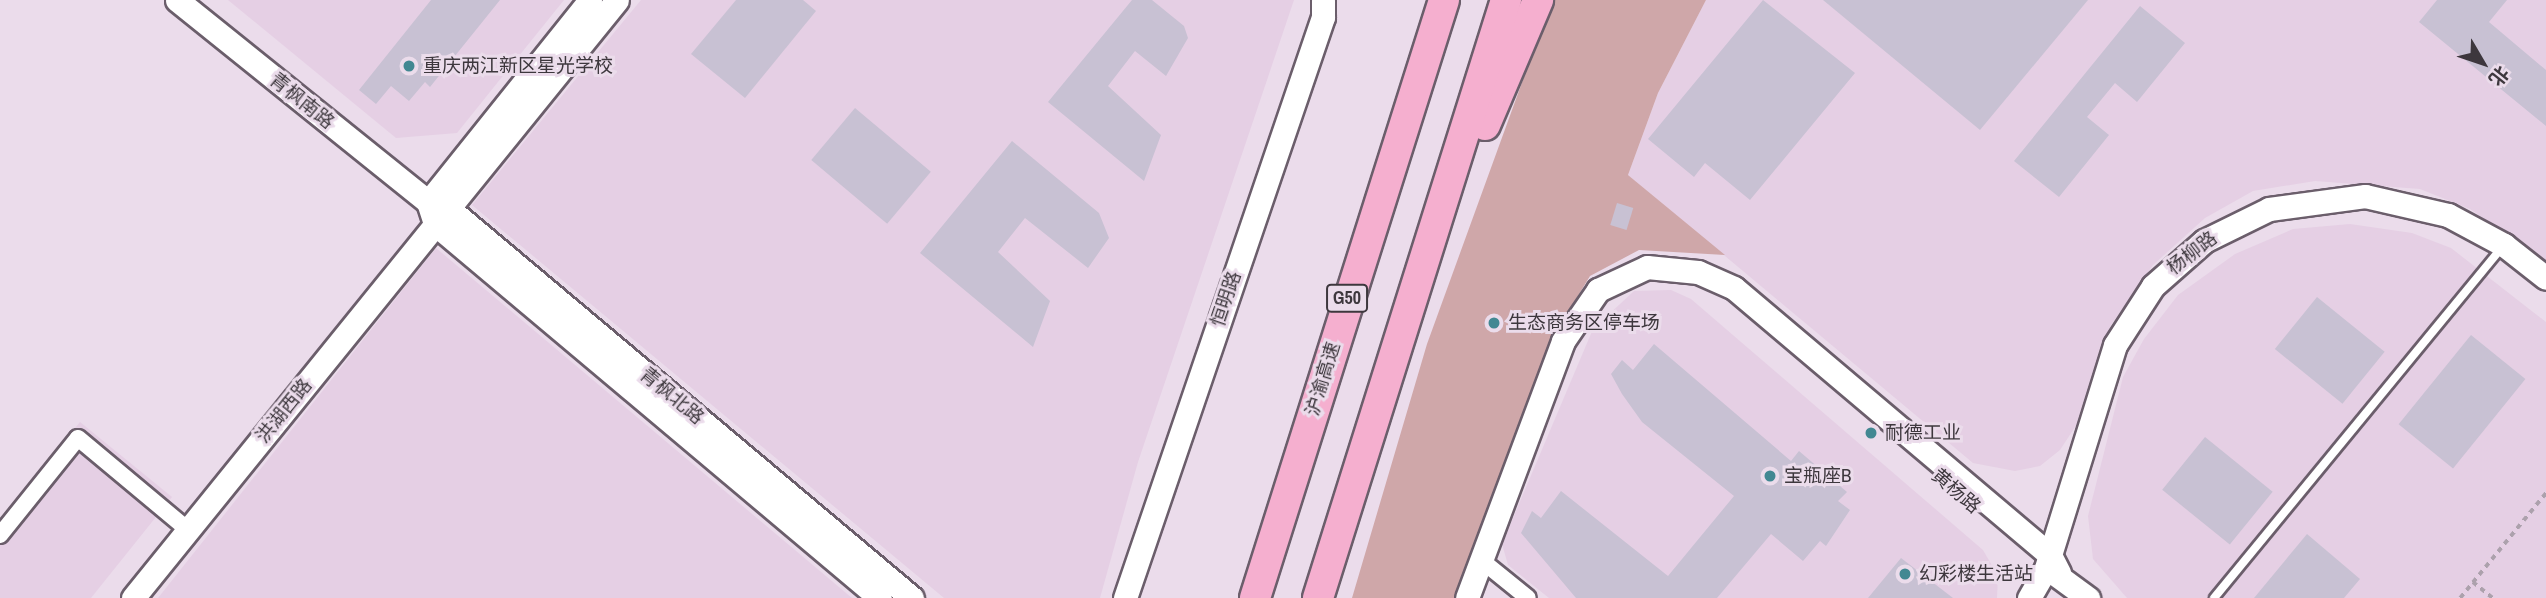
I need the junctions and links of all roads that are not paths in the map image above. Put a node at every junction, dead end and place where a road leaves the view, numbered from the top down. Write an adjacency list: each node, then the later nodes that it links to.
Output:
1 (177, 0): 9 (street, 青枫南路)
2 (590, 0): 9 (street, 洪湖西路)
3 (617, 0): 9 (street, 洪湖西路)
4 (1322, 0): 22 (street, 恒明路)
5 (1423, 0): 11 (highway)
6 (1444, 0): 11 (highway, 沪渝高速 / G50)
7 (1506, 0): 12 (highway)
8 (1538, 0): 12 (highway)
9 (437, 212): 15 (street, 洪湖西路); 20 (street, 青枫北路); 21 (street, 青枫北路)
10 (2500, 250): 13 (street, 杨柳路); 14 (street, 杨柳路); 18 (street, 杨柳路); 30 (lane)
11 (1362, 251): 23 (highway, 沪渝高速 / G50)
12 (1421, 276): 24 (highway)
13 (2546, 278)
14 (2546, 295)
15 (188, 530): 16 (street); 19 (street, 洪湖西路)
16 (0, 535)
17 (1481, 560): 18 (street, 黄杨路); 25 (street); 26 (street)
18 (2052, 565): 27 (street, 杨柳路); 28 (street, 杨柳路); 29 (street, 黄杨路)
19 (133, 598)
20 (880, 598)
21 (912, 598)
22 (1125, 598)
23 (1255, 598)
24 (1318, 598)
25 (1467, 598)
26 (1528, 598)
27 (2029, 598)
28 (2046, 598)
29 (2088, 598)
30 (2214, 598)

